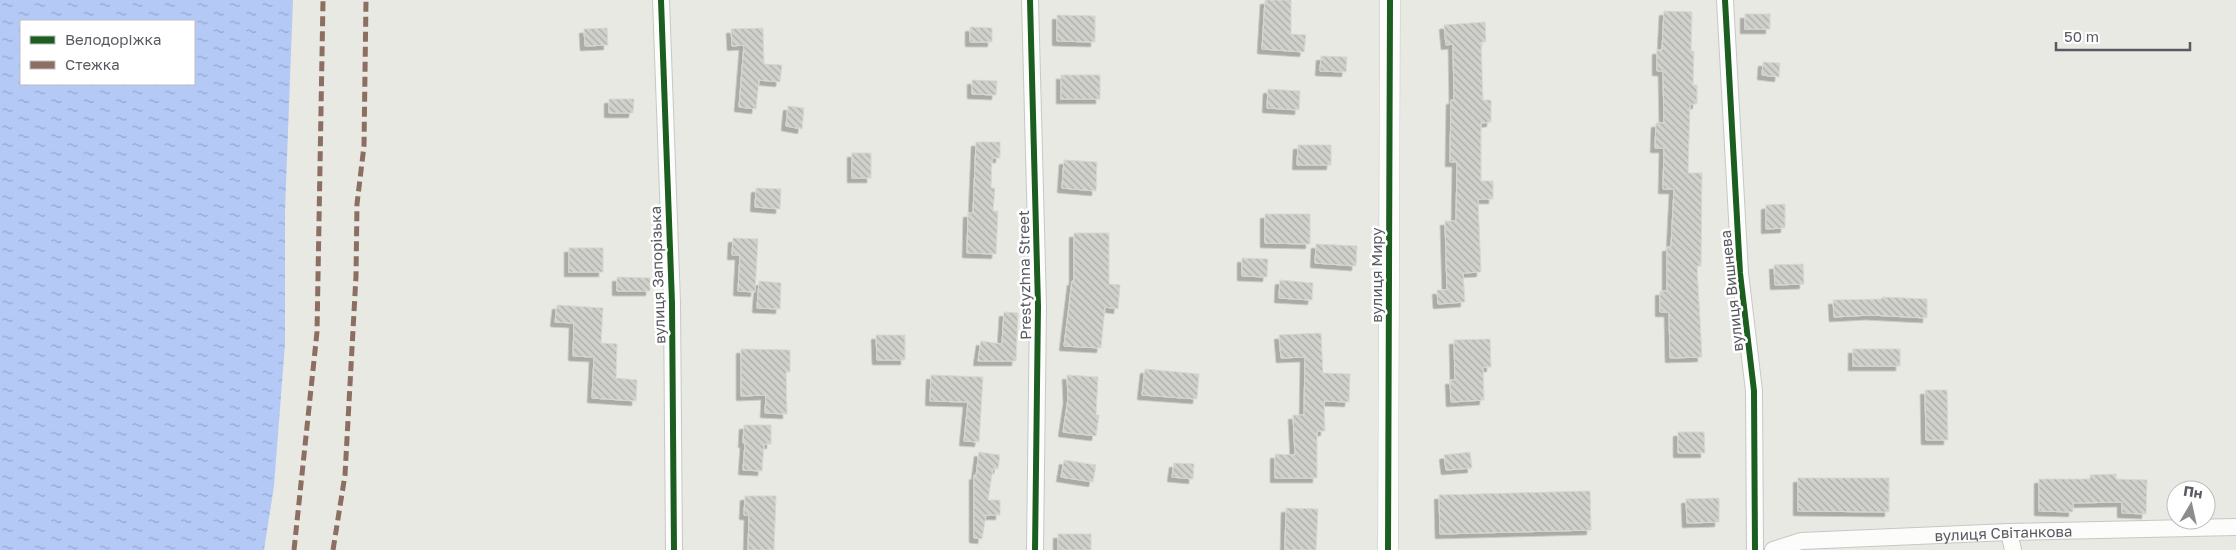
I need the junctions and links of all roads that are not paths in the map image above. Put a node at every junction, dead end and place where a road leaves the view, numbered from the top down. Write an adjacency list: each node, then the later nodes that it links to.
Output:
1 (660, 0): 7 (street, вулиця Запорізька)
2 (1030, 0): 8 (street, Prestyzhna Street)
3 (1390, 0): 9 (street, вулиця Миру)
4 (1725, 0): 10 (street, вулиця Вишнева)
5 (2236, 527): 6 (street, вулиця Світанкова)
6 (2010, 532): 11 (street, вулиця Світанкова); 12 (street)
7 (674, 550)
8 (1035, 550)
9 (1388, 550)
10 (1755, 550)
11 (1773, 550)
12 (2013, 550)

